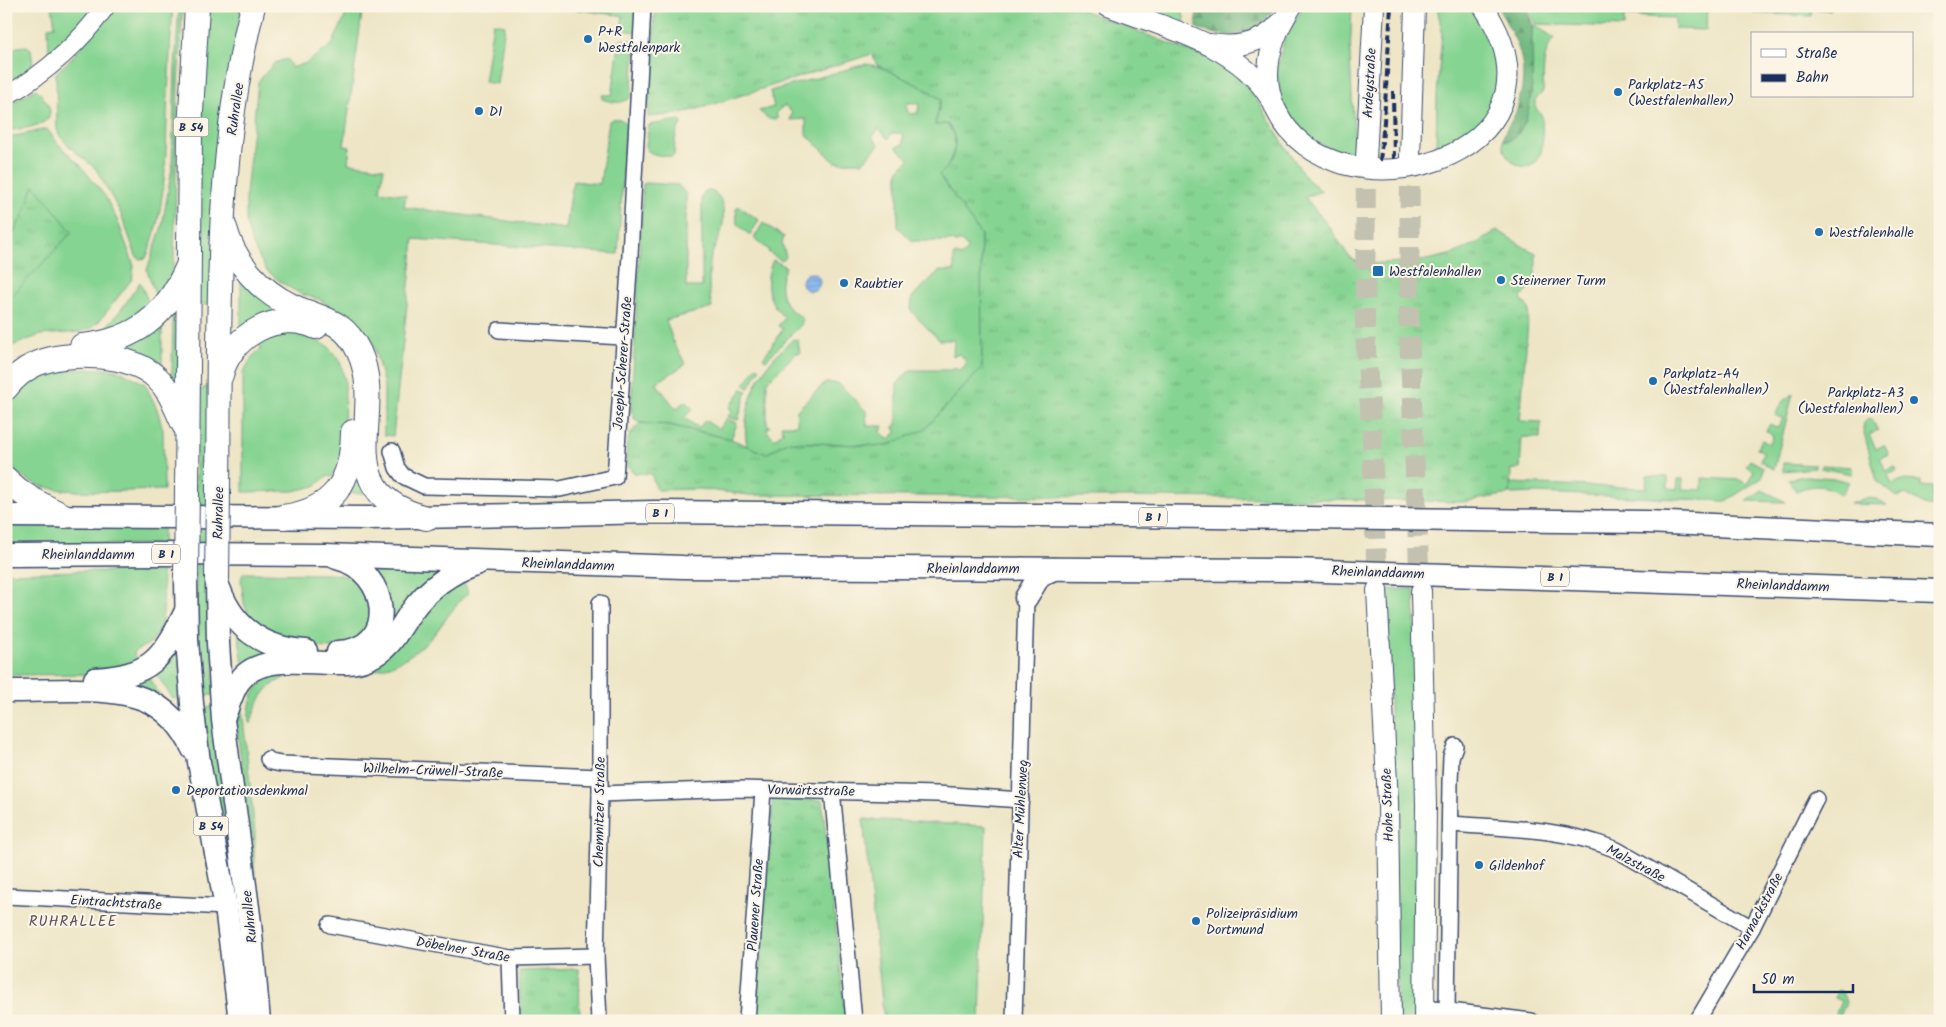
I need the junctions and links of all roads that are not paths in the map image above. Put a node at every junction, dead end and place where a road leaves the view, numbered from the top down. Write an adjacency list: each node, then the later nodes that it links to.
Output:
1 (106, 6): 14 (street)
2 (197, 6): 20 (highway, Ruhrallee / B 54)
3 (253, 6): 19 (highway, Ruhrallee / B 54)
4 (644, 6): 22 (street, Joseph-Scherer-Straße)
5 (1108, 6): 12 (main road)
6 (1366, 6): 13 (main road)
7 (1374, 6): 13 (main road, Ardeystraße)
8 (1415, 6): 16 (main road)
9 (1428, 6): 16 (main road)
10 (1482, 6): 15 (main road)
11 (1289, 11): 12 (main road); 15 (main road)
12 (1206, 43): 15 (main road)
13 (1370, 58): 18 (main road, Ardeystraße)
14 (11, 93)
15 (1274, 105)
16 (1411, 118): 17 (main road)
17 (1410, 157)
18 (1366, 159)
19 (223, 216): 24 (highway, Ruhrallee / B 54); 32 (highway)
20 (189, 261): 23 (highway); 26 (highway, Ruhrallee / B 54)
21 (499, 330): 22 (street)
22 (623, 337): 27 (street, Joseph-Scherer-Straße)
23 (6, 370)
24 (219, 384): 31 (highway); 39 (highway, Ruhrallee / B 54, bridge)
25 (6, 388): 26 (highway)
26 (187, 437): 43 (highway, Ruhrallee / B 54, bridge)
27 (392, 451)
28 (6, 479): 30 (highway)
29 (6, 516): 30 (main road, B 1)
30 (64, 516): 31 (main road, B 1)
31 (283, 517): 32 (main road, B 1)
32 (426, 518): 33 (main road, B 1)
33 (1940, 535)
34 (6, 555): 35 (main road, Rheinlanddamm / B 1)
35 (326, 555): 36 (main road, Rheinlanddamm / B 1); 39 (main road)
36 (503, 562): 37 (main road, Rheinlanddamm / B 1); 48 (main road)
37 (1004, 568): 38 (main road, Rheinlanddamm / B 1); 44 (main road)
38 (1054, 569): 42 (main road, Rheinlanddamm / B 1); 44 (main road)
39 (218, 588): 48 (main road, Ruhrallee / B 54)
40 (1377, 590): 75 (main road, Hohe Straße)
41 (1421, 591): 67 (main road)
42 (1940, 591)
43 (186, 594): 46 (main road); 51 (main road, Ruhrallee / B 54)
44 (1026, 598): 57 (street, Alter Mühlenweg)
45 (600, 603): 52 (street, Chemnitzer Straße)
46 (6, 681)
47 (6, 691): 51 (main road)
48 (223, 720): 61 (main road, Ruhrallee / B 54)
49 (1455, 746): 58 (street)
50 (268, 759): 52 (street, Wilhelm-Crüwell-Straße)
51 (199, 762): 60 (main road, Ruhrallee / B 54)
52 (600, 777): 55 (street, Chemnitzer Straße)
53 (763, 790): 54 (street, Vorwärtsstraße); 55 (street, Vorwärtsstraße); 72 (street, Plauener Straße)
54 (832, 790): 57 (street, Vorwärtsstraße); 73 (street)
55 (600, 794): 64 (street, Chemnitzer Straße)
56 (1816, 799): 63 (street, Harnackstraße)
57 (1022, 800): 74 (street, Alter Mühlenweg)
58 (1450, 824): 63 (street, Malzstraße); 66 (street)
59 (6, 896): 60 (street, Eintrachtstraße)
60 (226, 907): 61 (main road); 68 (main road, Ruhrallee / B 54)
61 (250, 923): 69 (main road, Ruhrallee / B 54)
62 (330, 925): 65 (street, Döbelner Straße)
63 (1752, 928): 77 (street, Harnackstraße)
64 (596, 956): 65 (street, Döbelner Straße); 71 (street, Chemnitzer Straße)
65 (510, 958): 70 (street)
66 (1447, 1010): 67 (street); 76 (street)
67 (1425, 1014)
68 (240, 1021)
69 (258, 1021)
70 (512, 1021)
71 (599, 1021)
72 (747, 1021)
73 (854, 1021)
74 (1014, 1021)
75 (1391, 1021)
76 (1531, 1021)
77 (1697, 1021)

